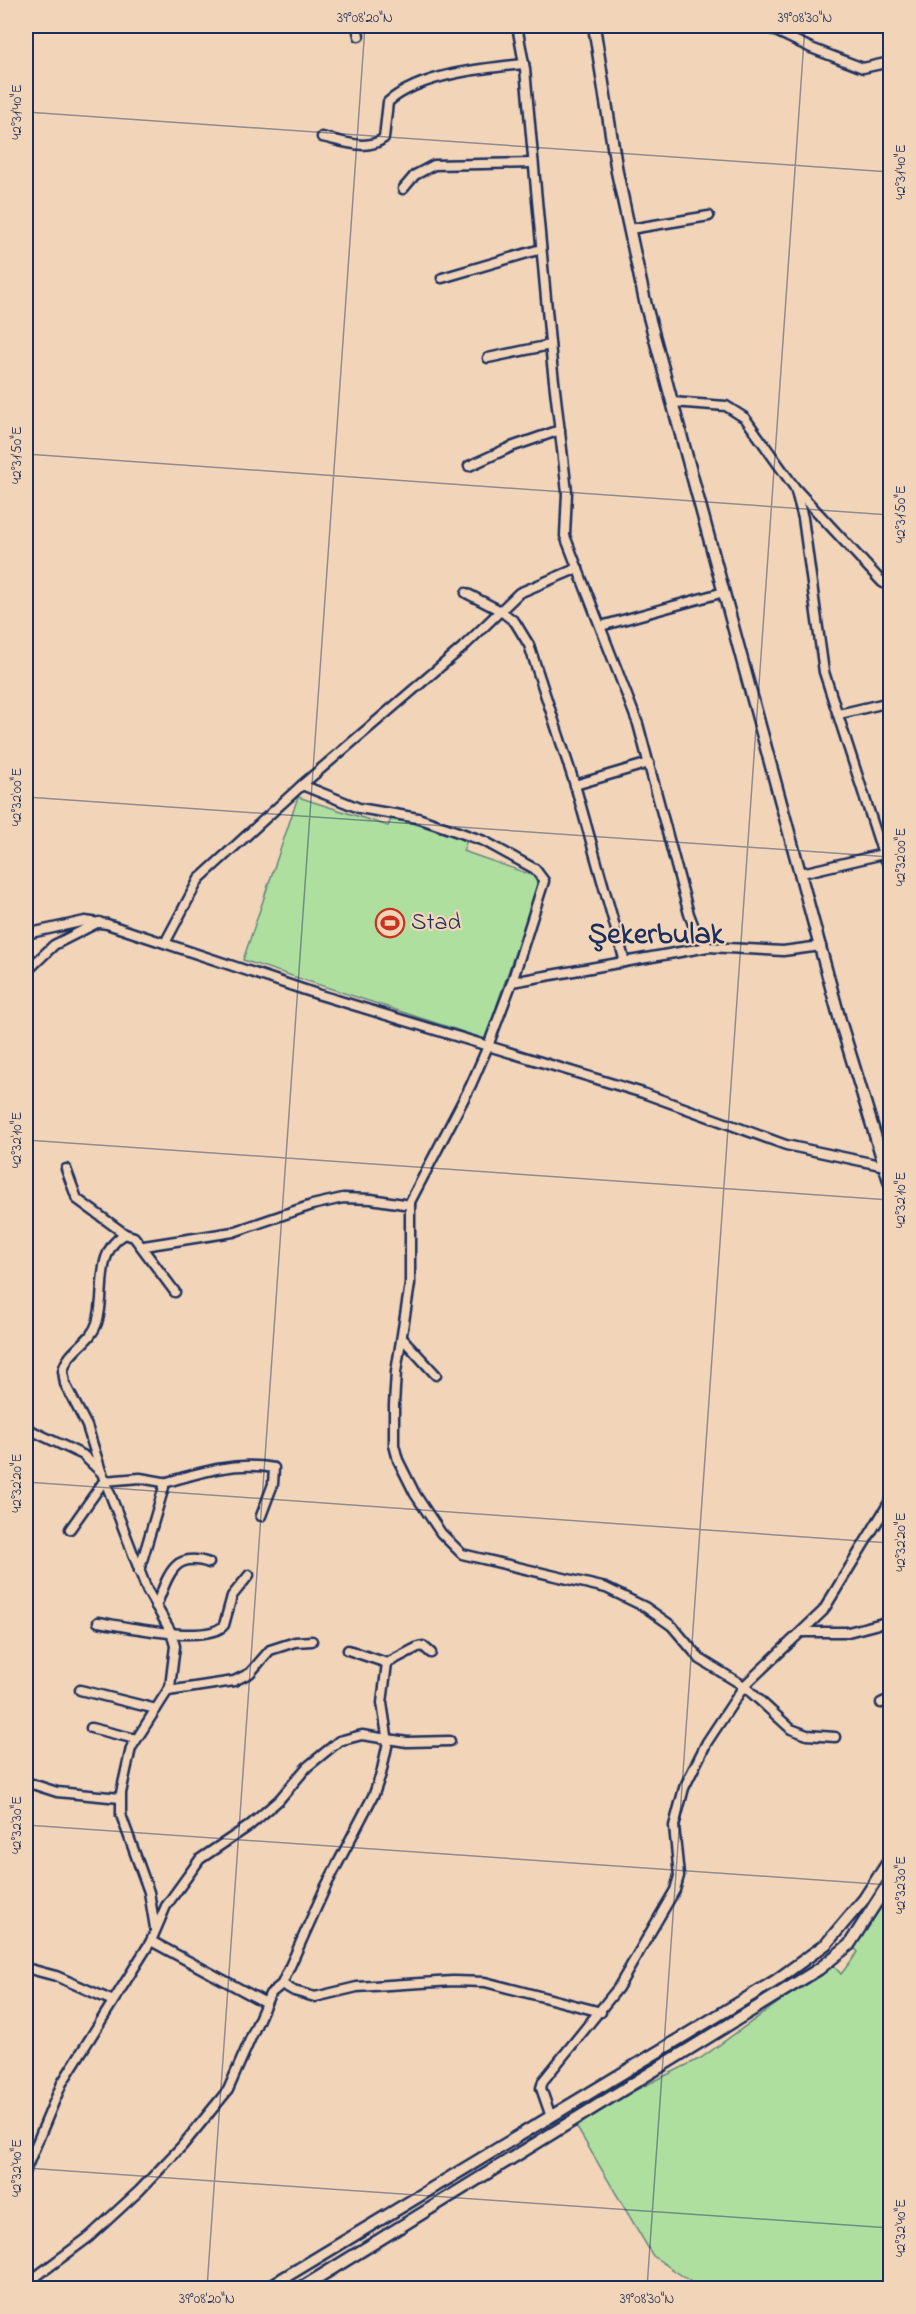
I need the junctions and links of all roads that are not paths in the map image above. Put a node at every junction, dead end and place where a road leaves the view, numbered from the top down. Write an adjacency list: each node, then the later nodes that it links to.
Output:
1 (357, 26): 5 (street)
2 (517, 26): 7 (street)
3 (594, 26): 12 (main road)
4 (765, 26): 6 (street)
5 (359, 36)
6 (891, 62)
7 (524, 64): 8 (street); 9 (street)
8 (322, 137)
9 (533, 163): 10 (street); 13 (street)
10 (403, 189)
11 (709, 216): 12 (street)
12 (630, 229): 17 (main road)
13 (541, 249): 14 (street); 15 (street)
14 (442, 278)
15 (550, 345): 16 (street); 18 (street)
16 (488, 358)
17 (672, 402): 20 (street); 23 (main road)
18 (560, 430): 19 (street); 21 (street)
19 (470, 466)
20 (795, 488): 22 (street); 28 (street)
21 (578, 568): 25 (street); 26 (street)
22 (891, 587)
23 (724, 592): 26 (street); 34 (main road)
24 (466, 593): 25 (street)
25 (501, 611): 30 (street); 31 (street)
26 (601, 626): 29 (street)
27 (891, 702): 28 (street)
28 (839, 714): 32 (street)
29 (649, 763): 31 (street); 39 (street)
30 (302, 785): 37 (street); 42 (street)
31 (575, 785): 40 (street)
32 (883, 854): 33 (street); 34 (street)
33 (891, 868)
34 (802, 873): 38 (main road)
35 (99, 922): 36 (street); 37 (street); 41 (street)
36 (26, 934)
37 (165, 943): 43 (street)
38 (821, 946): 39 (street); 44 (main road)
39 (708, 947): 40 (street)
40 (624, 962): 42 (street)
41 (26, 972)
42 (512, 982): 43 (street)
43 (488, 1046): 44 (street); 47 (street)
44 (885, 1166): 46 (main road)
45 (66, 1169): 48 (street)
46 (891, 1184)
47 (410, 1205): 49 (street); 51 (street)
48 (125, 1234): 49 (street); 54 (street)
49 (144, 1246): 50 (street)
50 (175, 1292)
51 (402, 1338): 52 (street); 71 (street)
52 (436, 1375)
53 (26, 1428): 54 (street)
54 (103, 1477): 55 (street); 58 (street); 60 (street)
55 (164, 1484): 57 (street); 60 (street)
56 (891, 1501): 66 (street)
57 (261, 1516)
58 (70, 1529)
59 (209, 1563): 62 (street)
60 (139, 1571): 62 (street)
61 (249, 1575): 65 (street)
62 (156, 1606): 65 (street)
63 (891, 1621): 66 (street)
64 (98, 1622): 65 (street)
65 (171, 1632): 73 (street)
66 (803, 1632): 71 (street)
67 (312, 1641): 73 (street)
68 (348, 1650): 70 (street)
69 (431, 1653): 70 (street)
70 (387, 1663): 78 (street)
71 (744, 1686): 79 (street); 92 (street)
72 (80, 1690): 76 (street)
73 (168, 1691): 76 (street)
74 (891, 1699): 75 (street)
75 (881, 1703)
76 (156, 1709): 80 (street)
77 (90, 1728): 80 (street)
78 (387, 1737): 81 (street); 86 (street); 89 (street)
79 (835, 1737)
80 (136, 1739): 83 (street)
81 (450, 1741)
82 (26, 1782): 83 (street)
83 (120, 1798): 86 (street)
84 (891, 1859): 93 (main road)
85 (891, 1881): 97 (main road)
86 (156, 1929): 87 (street)
87 (151, 1941): 90 (street); 91 (street)
88 (26, 1968): 90 (street)
89 (282, 1983): 91 (street); 92 (street)
90 (113, 2001): 94 (street)
91 (266, 2003): 95 (street)
92 (601, 2012): 93 (street)
93 (552, 2117): 96 (main road)
94 (26, 2169)
95 (26, 2284)
96 (267, 2289)
97 (301, 2289)

